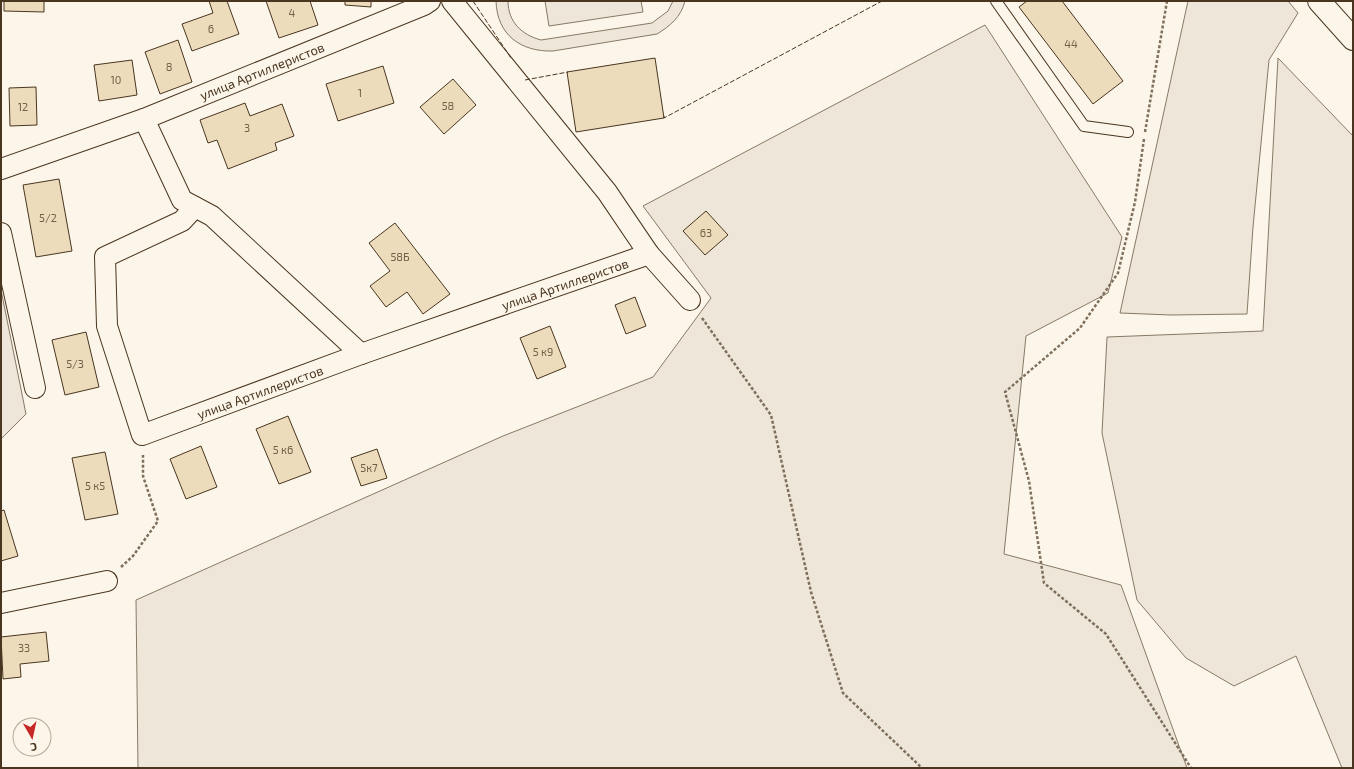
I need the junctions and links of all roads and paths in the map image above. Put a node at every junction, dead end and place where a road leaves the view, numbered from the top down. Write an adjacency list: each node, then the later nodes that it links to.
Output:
1 (430, 1): 7 (street, улица Артиллеристов)
2 (452, 1): 12 (street)
3 (996, 1): 8 (lane)
4 (1167, 1): 20 (path)
5 (1319, 1): 6 (street)
6 (1353, 39)
7 (144, 119): 9 (street, улица Артиллеристов); 10 (street)
8 (1128, 132)
9 (1, 169)
10 (195, 207): 14 (street); 16 (street)
11 (1, 233): 15 (street)
12 (649, 254): 13 (street); 14 (street, улица Артиллеристов)
13 (690, 300): 19 (path)
14 (361, 354): 16 (street, улица Артиллеристов)
15 (35, 388)
16 (142, 435): 17 (path)
17 (106, 581): 18 (street)
18 (1, 603)
19 (922, 768)
20 (1191, 768)

